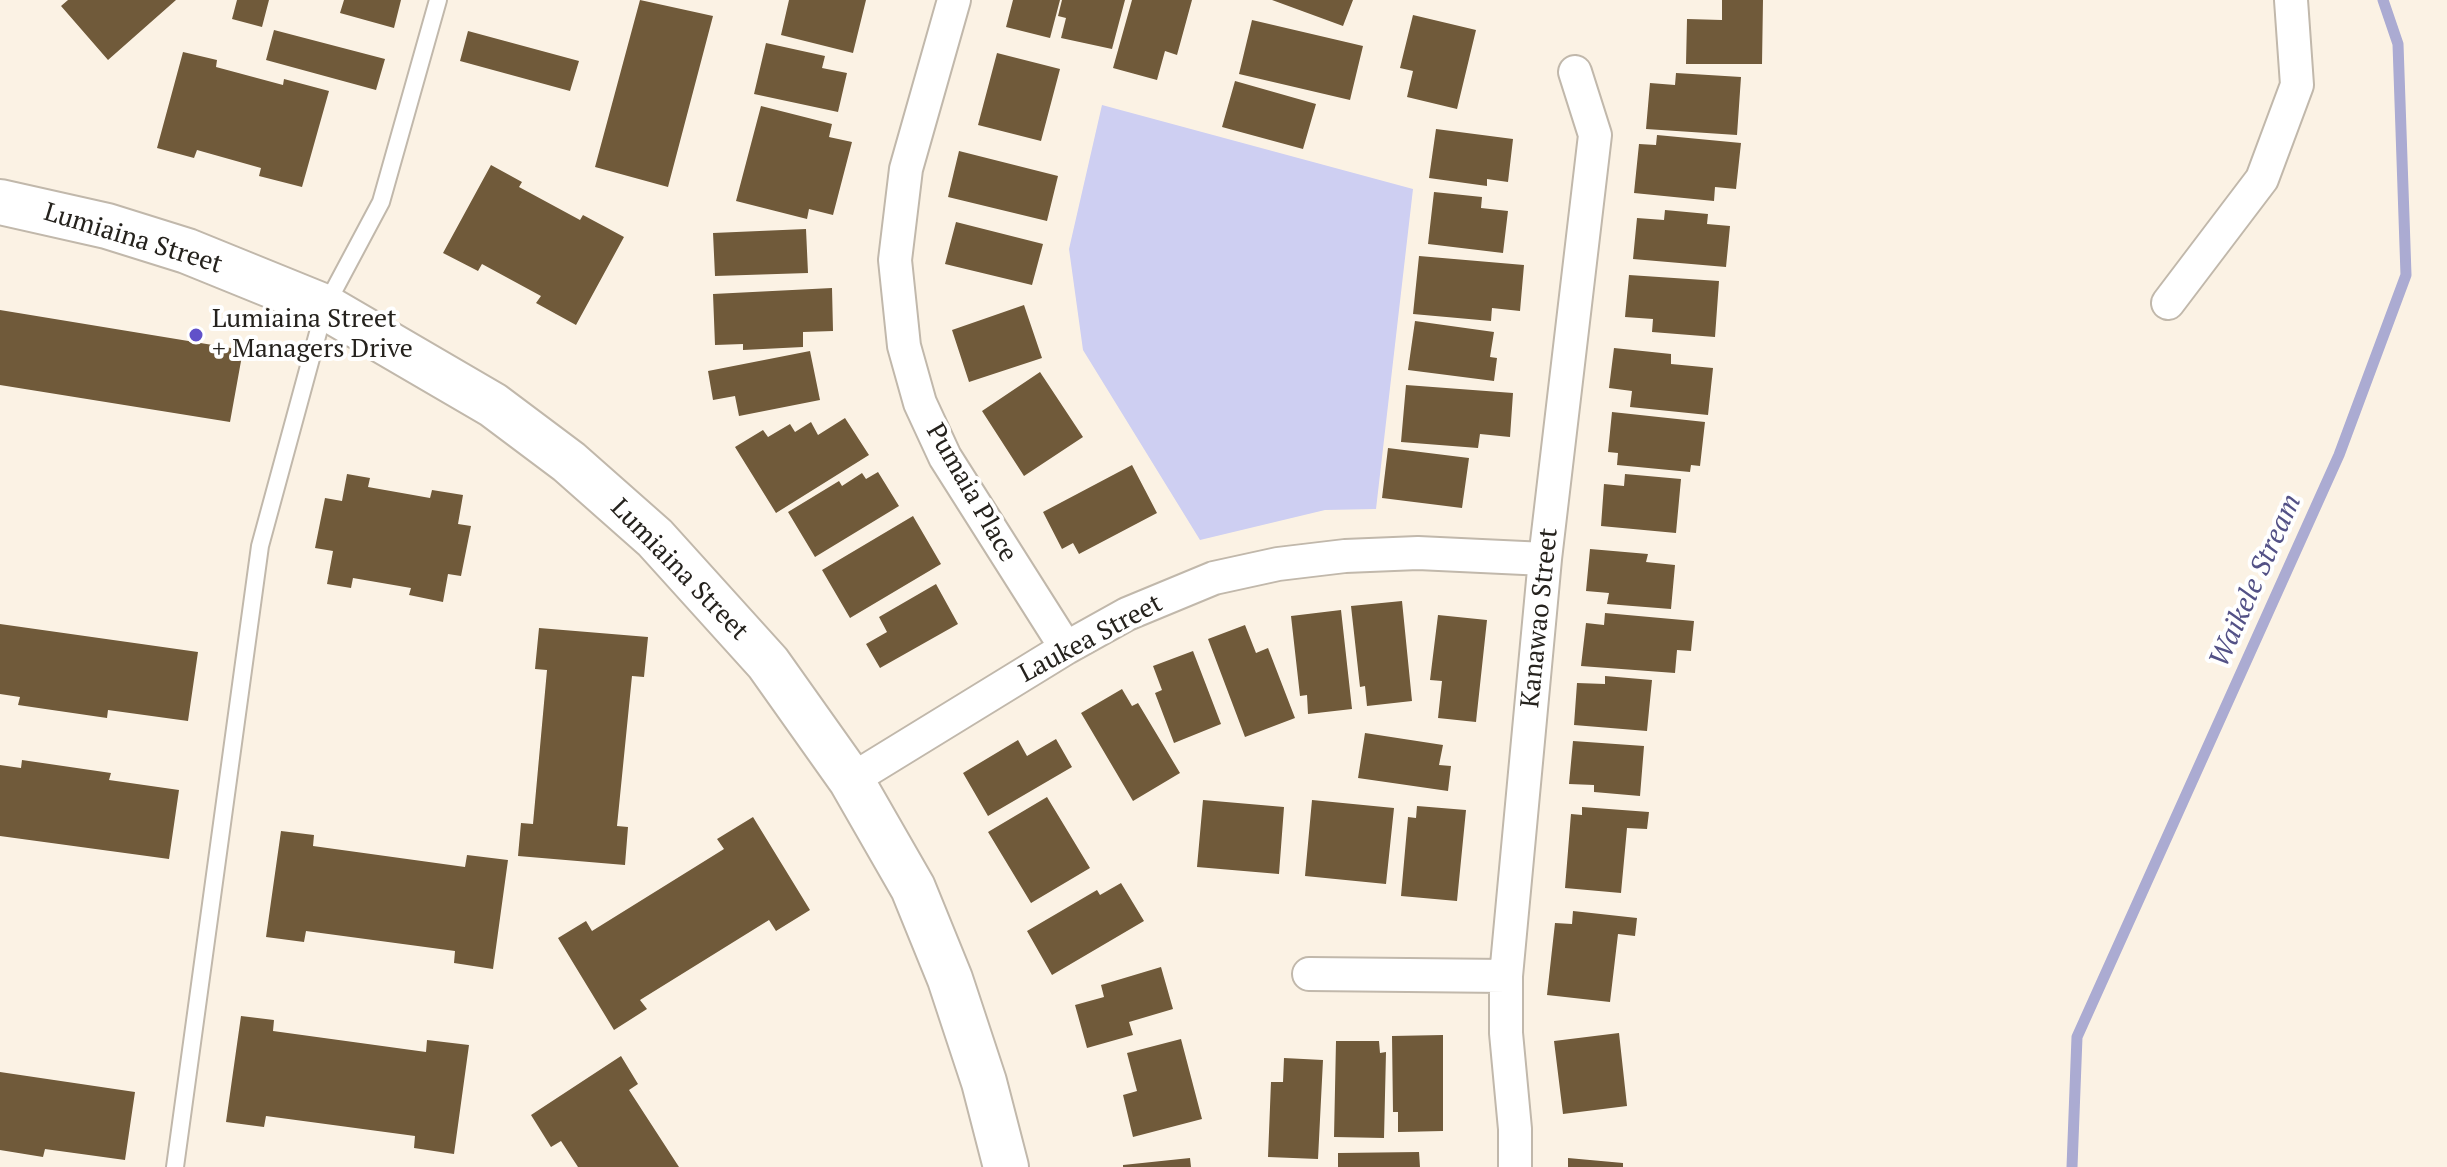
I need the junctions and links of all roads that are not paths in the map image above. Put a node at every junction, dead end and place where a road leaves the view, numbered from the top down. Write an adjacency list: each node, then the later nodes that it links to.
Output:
1 (438, 0): 7 (lane)
2 (954, 0): 9 (street, Pumaia Place)
3 (2291, 0): 6 (street)
4 (1575, 72): 8 (street, Kanawao Street)
5 (0, 202): 7 (street, Lumiaina Street)
6 (2168, 303)
7 (325, 307): 10 (street, Lumiaina Street); 13 (lane)
8 (1545, 559): 9 (street, Laukea Street); 12 (street, Kanawao Street)
9 (1066, 648): 10 (street, Laukea Street)
10 (851, 780): 14 (street, Lumiaina Street)
11 (1309, 974): 12 (street)
12 (1506, 976): 15 (street, Kanawao Street)
13 (175, 1167)
14 (1006, 1167)
15 (1515, 1167)

